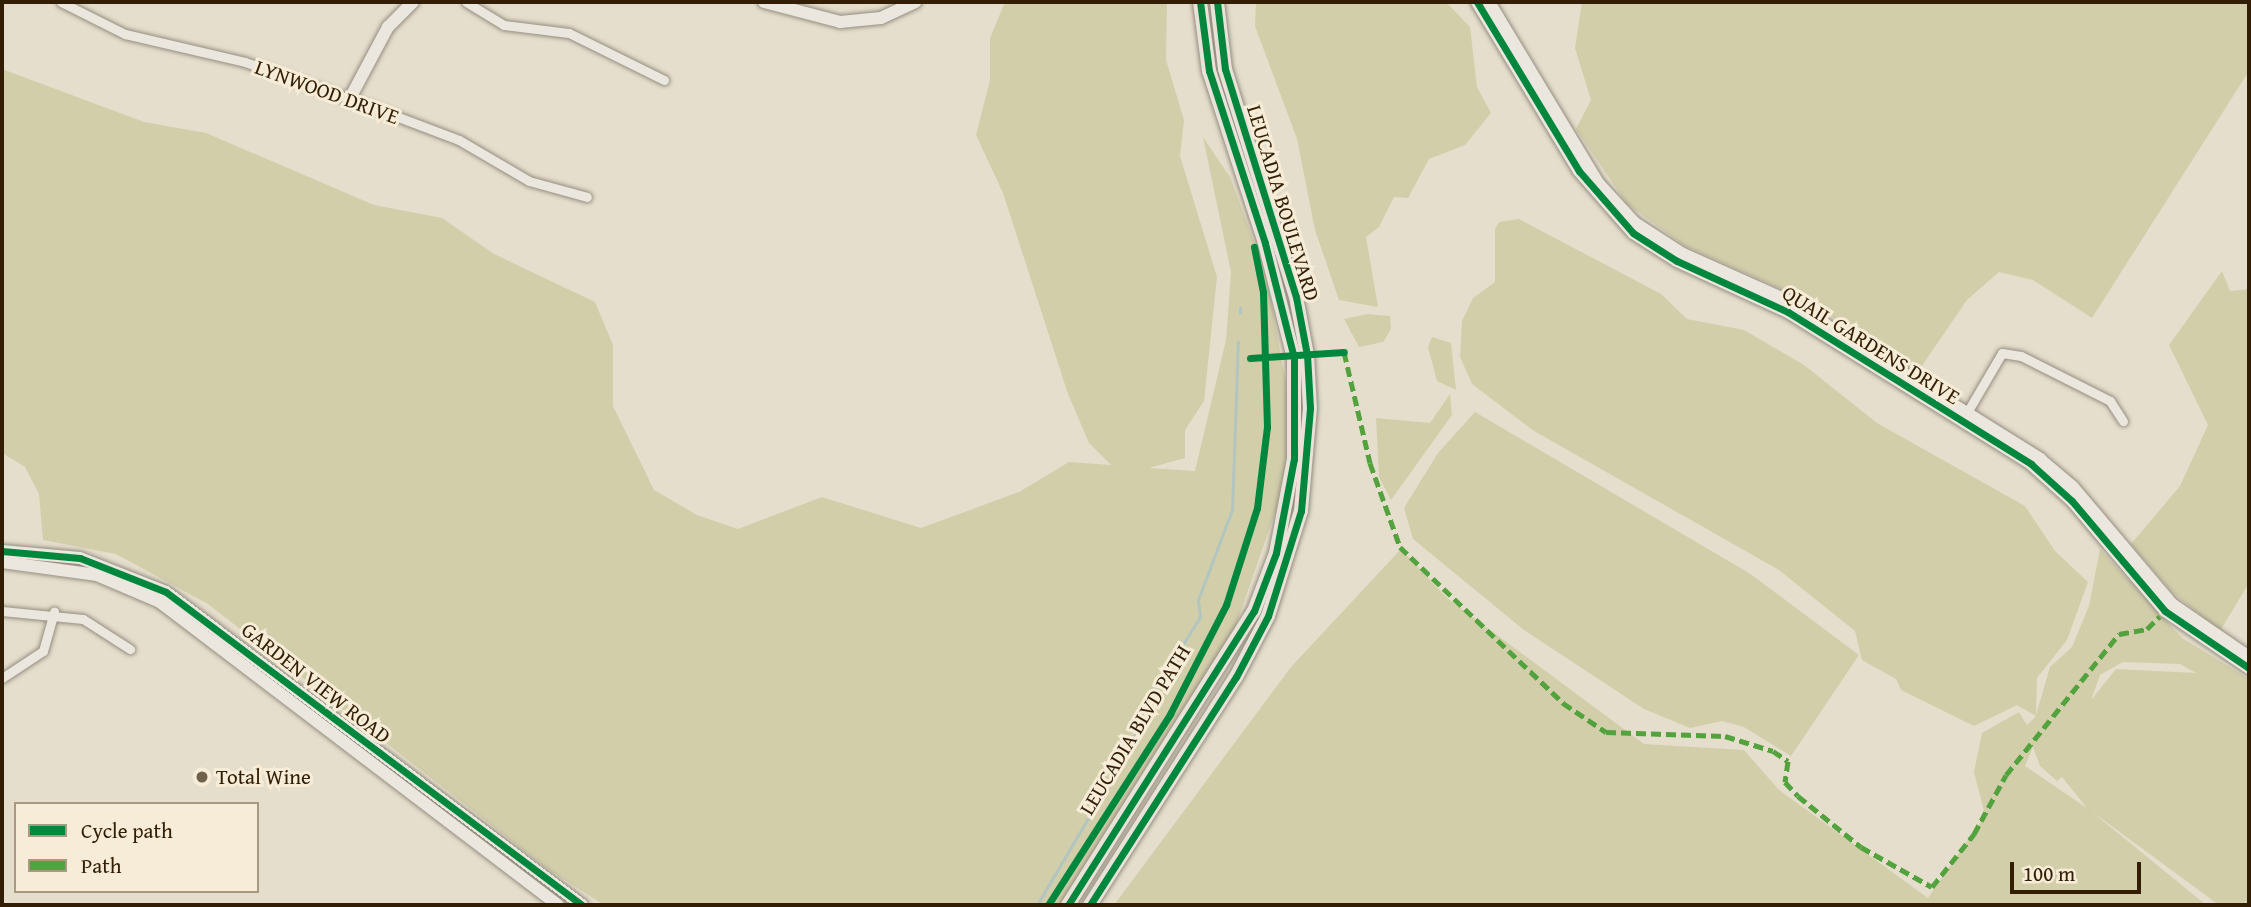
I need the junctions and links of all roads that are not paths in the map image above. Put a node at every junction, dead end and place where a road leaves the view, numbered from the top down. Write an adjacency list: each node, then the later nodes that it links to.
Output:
1 (61, 2): 11 (street, LYNWOOD DRIVE)
2 (413, 2): 11 (main road)
3 (466, 2): 10 (street)
4 (764, 2): 5 (main road)
5 (916, 2)
6 (1200, 2): 25 (main road, LEUCADIA BOULEVARD)
7 (1217, 2): 26 (main road, LEUCADIA BOULEVARD)
8 (1477, 2): 13 (main road, QUAIL GARDENS DRIVE)
9 (1489, 2): 13 (main road, QUAIL GARDENS DRIVE)
10 (664, 80)
11 (349, 100): 12 (street, LYNWOOD DRIVE)
12 (587, 197)
13 (1964, 416): 14 (street); 20 (main road, QUAIL GARDENS DRIVE); 21 (main road, QUAIL GARDENS DRIVE)
14 (2123, 421)
15 (2, 551): 24 (main road, GARDEN VIEW ROAD)
16 (2, 562): 23 (main road, GARDEN VIEW ROAD)
17 (2, 611): 18 (street)
18 (54, 612): 19 (street); 22 (street)
19 (130, 649)
20 (2249, 657)
21 (2249, 668)
22 (2, 678)
23 (558, 905)
24 (582, 905)
25 (1068, 905)
26 (1090, 905)

